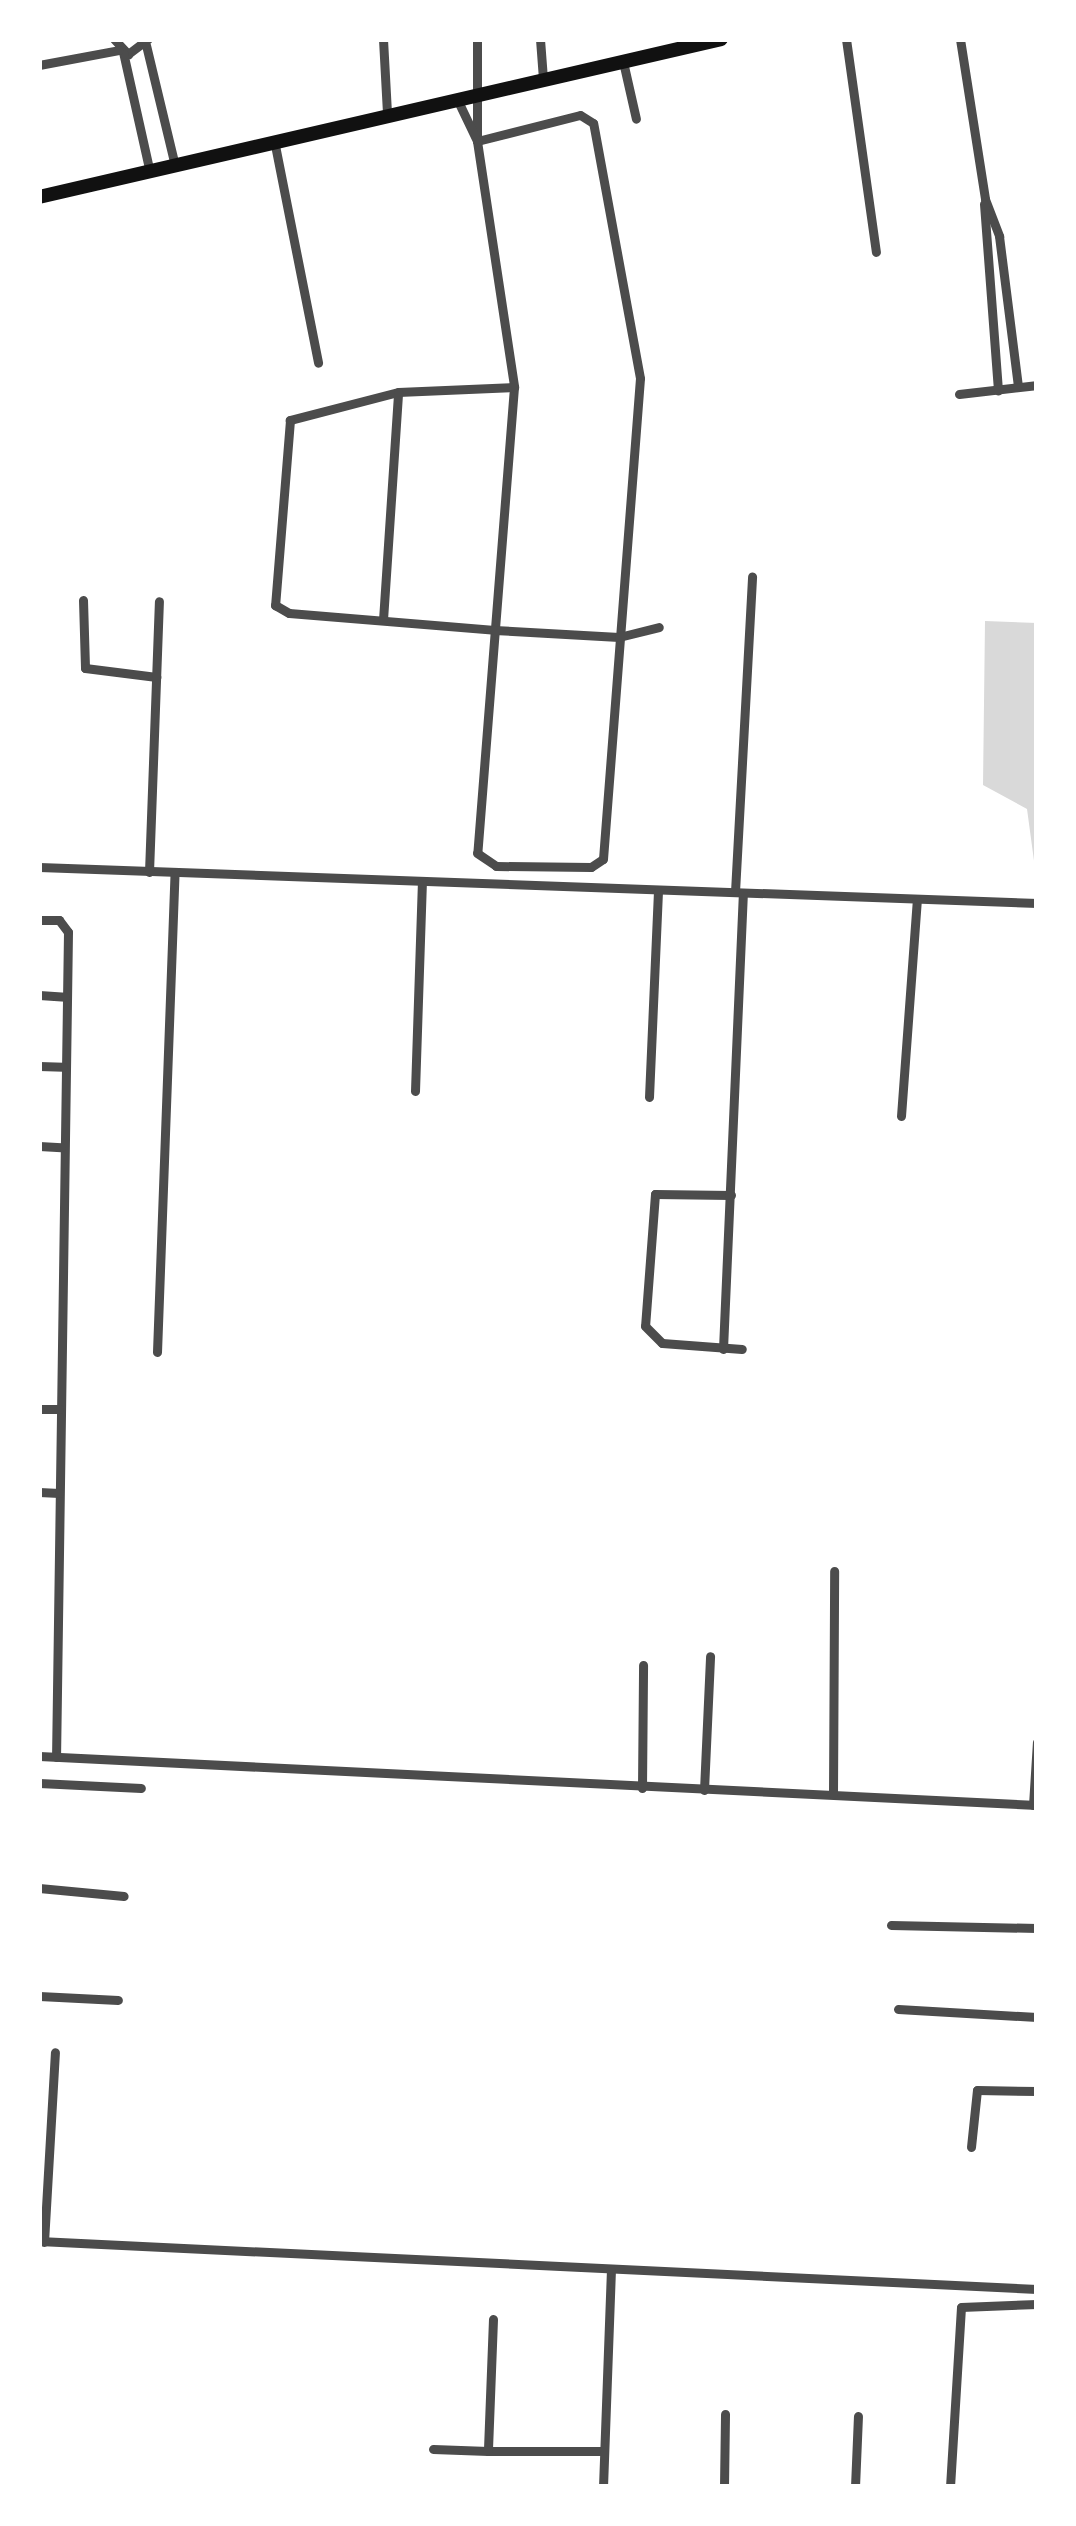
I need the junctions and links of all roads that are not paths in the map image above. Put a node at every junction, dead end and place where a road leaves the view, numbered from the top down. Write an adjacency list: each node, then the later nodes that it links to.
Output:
1 (382, 39): 14 (street)
2 (476, 39): 12 (street)
3 (540, 39): 11 (street)
4 (721, 39): 10 (main road)
5 (846, 39): 22 (street)
6 (960, 39): 21 (street)
7 (149, 41): 8 (street); 18 (street)
8 (119, 47): 9 (street); 19 (street)
9 (39, 65)
10 (624, 66): 11 (main road); 15 (street)
11 (543, 80): 12 (main road)
12 (481, 94): 13 (main road); 17 (street)
13 (458, 99): 14 (main road); 17 (street)
14 (387, 113): 16 (main road)
15 (636, 119)
16 (274, 140): 18 (main road); 23 (street)
17 (477, 141): 25 (street); 36 (street)
18 (174, 162): 19 (main road)
19 (149, 168): 20 (main road)
20 (39, 197)
21 (985, 199): 26 (street); 27 (street)
22 (876, 252)
23 (318, 363)
24 (1037, 386): 26 (street)
25 (514, 387): 28 (street); 35 (street)
26 (1018, 387): 27 (street)
27 (998, 390): 29 (street)
28 (398, 392): 33 (street); 33 (street)
29 (959, 394)
30 (752, 576): 43 (street)
31 (83, 600): 37 (street)
32 (160, 601): 37 (street)
33 (382, 620): 35 (street)
34 (659, 628): 36 (street)
35 (494, 630): 36 (street); 36 (street)
36 (619, 637)
37 (156, 677): 39 (street)
38 (39, 868): 39 (street)
39 (148, 872): 40 (street)
40 (175, 872): 41 (street); 59 (street)
41 (422, 881): 42 (street); 51 (street)
42 (658, 890): 43 (street); 52 (street)
43 (739, 893): 44 (street); 56 (street)
44 (916, 900): 45 (street); 53 (street)
45 (1037, 903)
46 (39, 920): 48 (street)
47 (39, 995): 48 (street)
48 (65, 997): 50 (street)
49 (39, 1066): 50 (street)
50 (63, 1067): 55 (street)
51 (416, 1091)
52 (649, 1097)
53 (901, 1116)
54 (39, 1146): 55 (street)
55 (61, 1147): 61 (street)
56 (731, 1195): 57 (street); 57 (street)
57 (723, 1349): 58 (street)
58 (742, 1349)
59 (157, 1352)
60 (39, 1408): 61 (street)
61 (59, 1409): 63 (street)
62 (39, 1492): 63 (street)
63 (58, 1493): 66 (street)
64 (39, 1571): 66 (street)
65 (835, 1571): 80 (street)
66 (56, 1572): 68 (street)
67 (39, 1649): 68 (street)
68 (56, 1650): 72 (street)
69 (710, 1655): 79 (street)
70 (643, 1665): 77 (street)
71 (39, 1722): 72 (street)
72 (56, 1722): 75 (street)
73 (1037, 1742): 81 (street)
74 (39, 1756): 75 (street); 76 (street)
75 (56, 1757): 77 (street)
76 (39, 1782): 78 (street)
77 (642, 1788): 79 (street)
78 (141, 1789)
79 (704, 1790): 80 (street)
80 (833, 1794): 81 (street)
81 (1035, 1805)
82 (39, 1888): 83 (street)
83 (124, 1895)
84 (891, 1924): 85 (street)
85 (1037, 1928)
86 (39, 1996): 87 (street)
87 (118, 2000)
88 (898, 2008): 89 (street)
89 (1037, 2017)
90 (55, 2052): 93 (street)
91 (1037, 2091): 92 (street)
92 (971, 2147)
93 (42, 2241): 94 (street)
94 (611, 2269): 95 (street); 102 (street)
95 (1037, 2289)
96 (1037, 2304): 106 (street)
97 (493, 2319): 101 (street)
98 (724, 2414): 104 (street)
99 (858, 2416): 105 (street)
100 (433, 2449): 101 (street)
101 (488, 2451): 102 (street)
102 (604, 2451): 103 (street)
103 (603, 2487)
104 (724, 2487)
105 (855, 2487)
106 (950, 2487)

